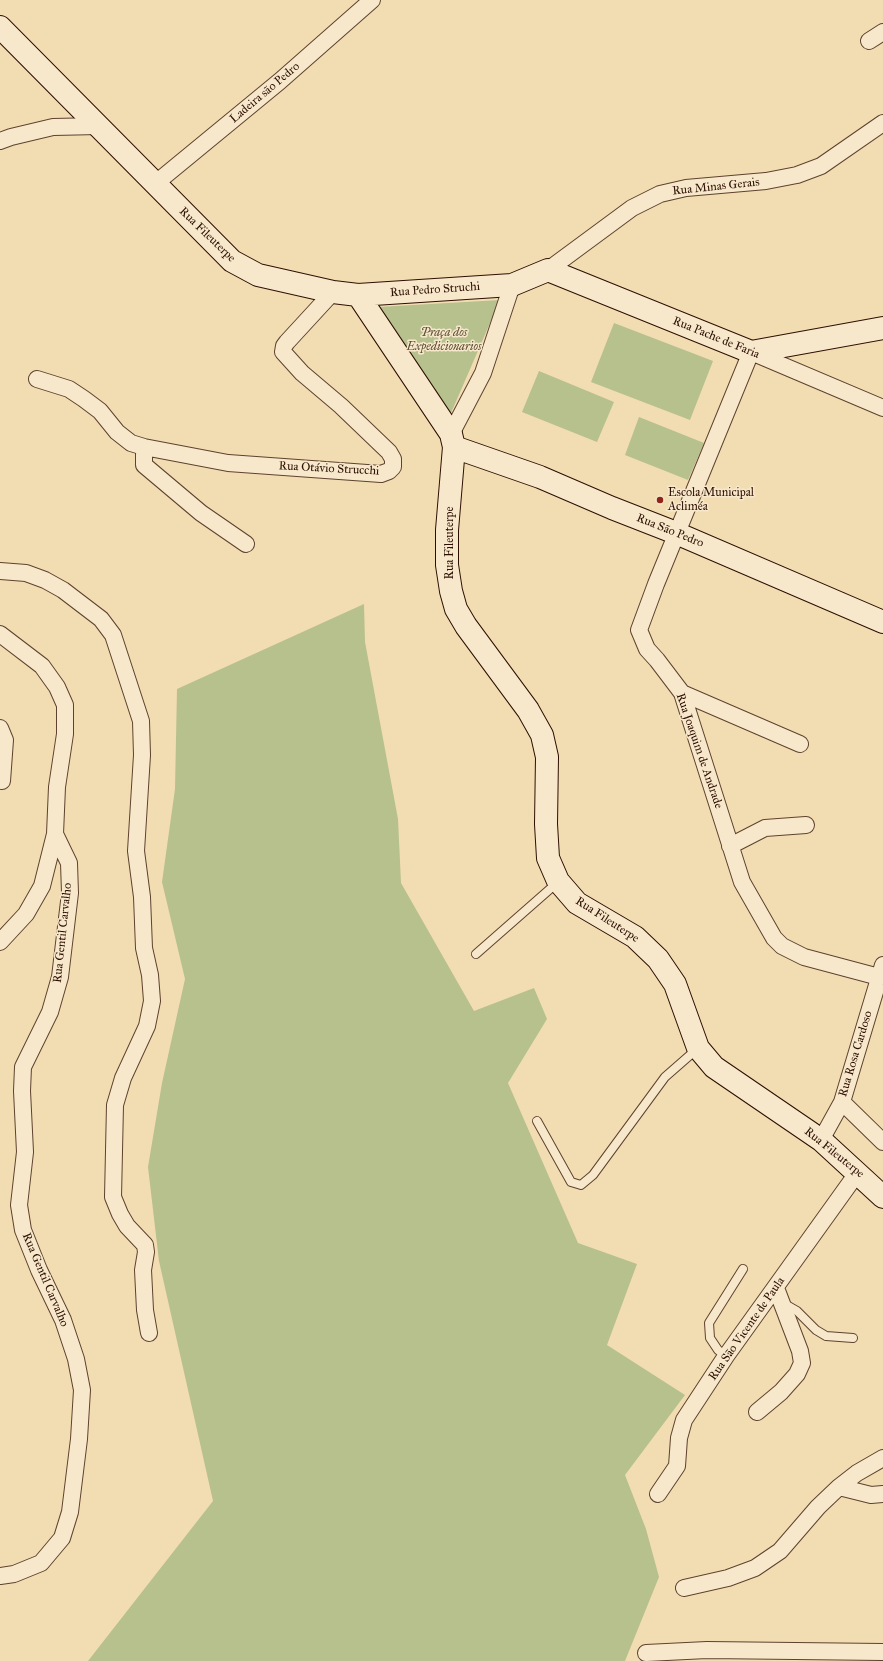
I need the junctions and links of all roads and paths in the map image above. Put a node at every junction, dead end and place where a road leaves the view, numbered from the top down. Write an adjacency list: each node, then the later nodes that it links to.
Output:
1 (372, 0): 8 (street, Ladeira são Pedro)
2 (0, 27): 6 (main road, Rua Fileuterpe)
3 (883, 32): 4 (street)
4 (869, 41)
5 (883, 123): 9 (street, Rua Minas Gerais)
6 (99, 126): 7 (street); 8 (main road, Rua Fileuterpe)
7 (0, 141)
8 (156, 184): 11 (main road, Rua Fileuterpe)
9 (548, 270): 10 (main road, Rua Minas Gerais); 14 (main road, Rua Pache de Faria)
10 (512, 285): 12 (main road, Rua Pedro Struchi); 17 (street)
11 (333, 292): 12 (main road, Rua Fileuterpe); 18 (street, Rua Otávio Strucchi)
12 (358, 295): 17 (main road)
13 (883, 328): 14 (main road)
14 (751, 352): 16 (street, Rua Pache de Faria); 19 (street, Rua Joaquim de Andrade)
15 (37, 379): 18 (street, Rua Otávio Strucchi)
16 (883, 408)
17 (452, 440): 19 (main road, Rua São Pedro); 31 (main road, Rua Fileuterpe)
18 (144, 447): 20 (street)
19 (676, 532): 22 (main road, Rua São Pedro); 24 (street, Rua Joaquim de Andrade)
20 (246, 544)
21 (0, 571): 45 (street)
22 (883, 622)
23 (0, 634): 29 (street)
24 (682, 694): 26 (street); 30 (street, Rua Joaquim de Andrade)
25 (0, 728): 27 (street)
26 (800, 744)
27 (2, 781)
28 (806, 825): 30 (street)
29 (55, 834): 32 (street); 53 (street, Rua Gentil Carvalho)
30 (730, 846): 34 (street, Rua Joaquim de Andrade)
31 (558, 881): 33 (lane); 35 (main road, Rua Fileuterpe)
32 (0, 942)
33 (476, 954)
34 (881, 971): 36 (street, Rua Rosa Cardoso)
35 (698, 1048): 37 (lane); 38 (main road, Rua Fileuterpe)
36 (842, 1102): 38 (street, Rua Rosa Cardoso); 39 (street)
37 (537, 1121)
38 (821, 1140): 40 (main road, Rua Fileuterpe)
39 (883, 1142)
40 (858, 1172): 41 (main road, Rua Fileuterpe); 43 (street, Rua São Vicente de Paula)
41 (883, 1197)
42 (743, 1269): 47 (lane)
43 (776, 1288): 44 (street); 47 (street, Rua São Vicente de Paula)
44 (782, 1303): 46 (lane); 48 (street)
45 (150, 1333)
46 (852, 1338)
47 (726, 1356): 51 (street, Rua São Vicente de Paula)
48 (757, 1412)
49 (883, 1458): 50 (street)
50 (839, 1487): 52 (street); 54 (street)
51 (658, 1494)
52 (883, 1494)
53 (0, 1576)
54 (684, 1588)
55 (883, 1652): 56 (street)
56 (646, 1653)

